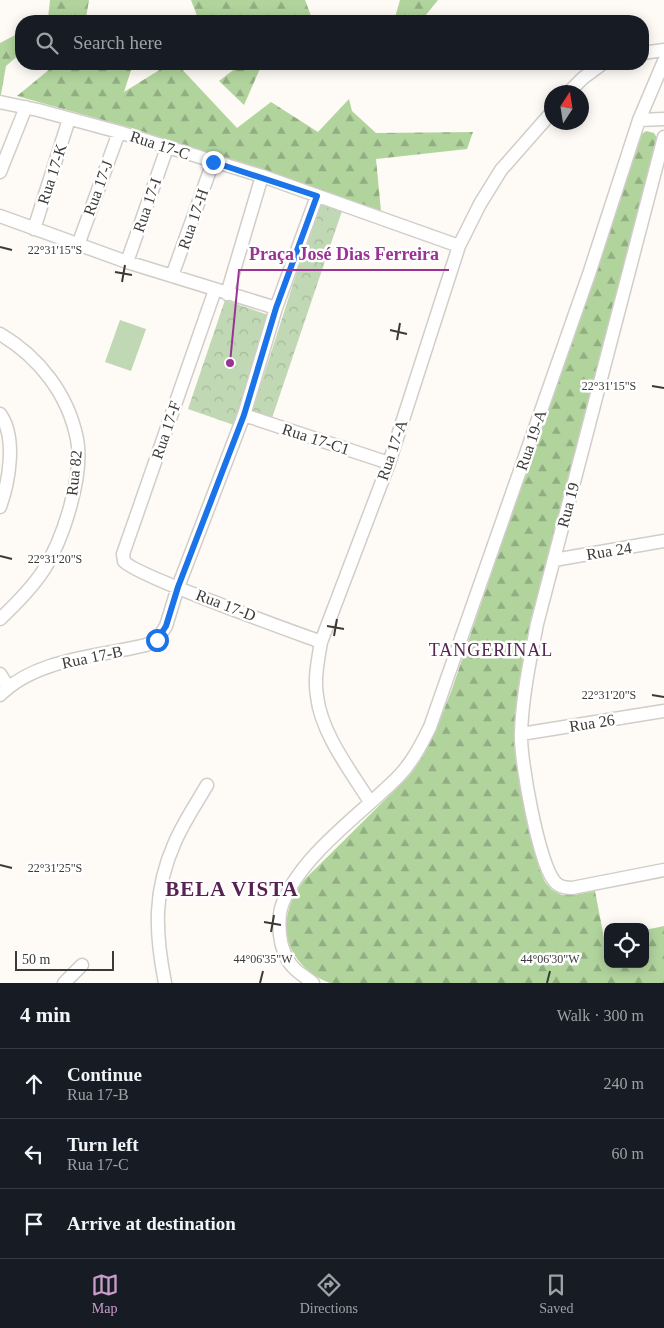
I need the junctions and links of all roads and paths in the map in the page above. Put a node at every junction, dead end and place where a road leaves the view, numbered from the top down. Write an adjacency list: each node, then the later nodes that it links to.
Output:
1 (664, 50): 2 (street)
2 (649, 52)
3 (664, 61): 10 (street, Rua 19-A)
4 (593, 70): 5 (street)
5 (576, 85)
6 (0, 102): 7 (street, Rua 17-C)
7 (26, 108): 9 (street, Rua 17-C); 16 (street)
8 (664, 118): 10 (street)
9 (69, 119): 12 (street, Rua 17-C); 20 (street, Rua 17-K)
10 (640, 120): 43 (street, Rua 19-A)
11 (544, 121): 22 (street, Rua 17-A)
12 (119, 132): 14 (street, Rua 17-C); 21 (street, Rua 17-J)
13 (664, 137): 33 (street, Rua 19)
14 (167, 148): 15 (street, Rua 17-C); 23 (street, Rua 17-I)
15 (213, 162): 17 (street, Rua 17-C); 24 (street, Rua 17-H)
16 (0, 172)
17 (262, 176): 18 (street, Rua 17-C); 25 (street)
18 (317, 196): 22 (street, Rua 17-C); 26 (street, Rua 17-B)
19 (0, 216): 20 (street)
20 (34, 229): 21 (street)
21 (78, 245): 23 (street)
22 (459, 246): 30 (street, Rua 17-A)
23 (127, 262): 24 (street)
24 (172, 276): 25 (street)
25 (221, 292): 26 (street); 34 (street, Rua 17-F)
26 (276, 308): 29 (street, Rua 17-B)
27 (0, 334): 36 (street, Rua 82)
28 (0, 414): 31 (street)
29 (244, 415): 30 (street, Rua 17-C1); 35 (street, Rua 17-B)
30 (388, 463): 37 (street, Rua 17-A)
31 (0, 508)
32 (664, 541): 33 (street, Rua 24)
33 (554, 560): 41 (street, Rua 19)
34 (132, 567): 35 (street, Rua 17-D)
35 (178, 587): 37 (street, Rua 17-D); 39 (street, Rua 17-B)
36 (0, 619)
37 (321, 642): 43 (street, Rua 17-A)
38 (0, 674): 39 (street)
39 (4, 691)
40 (664, 711): 41 (street, Rua 26)
41 (521, 734): 44 (street, Rua 19)
42 (207, 785): 47 (street)
43 (370, 802): 48 (street, Rua 19-A)
44 (664, 870)
45 (82, 965): 46 (street)
46 (64, 983)
47 (165, 983)
48 (313, 983)

